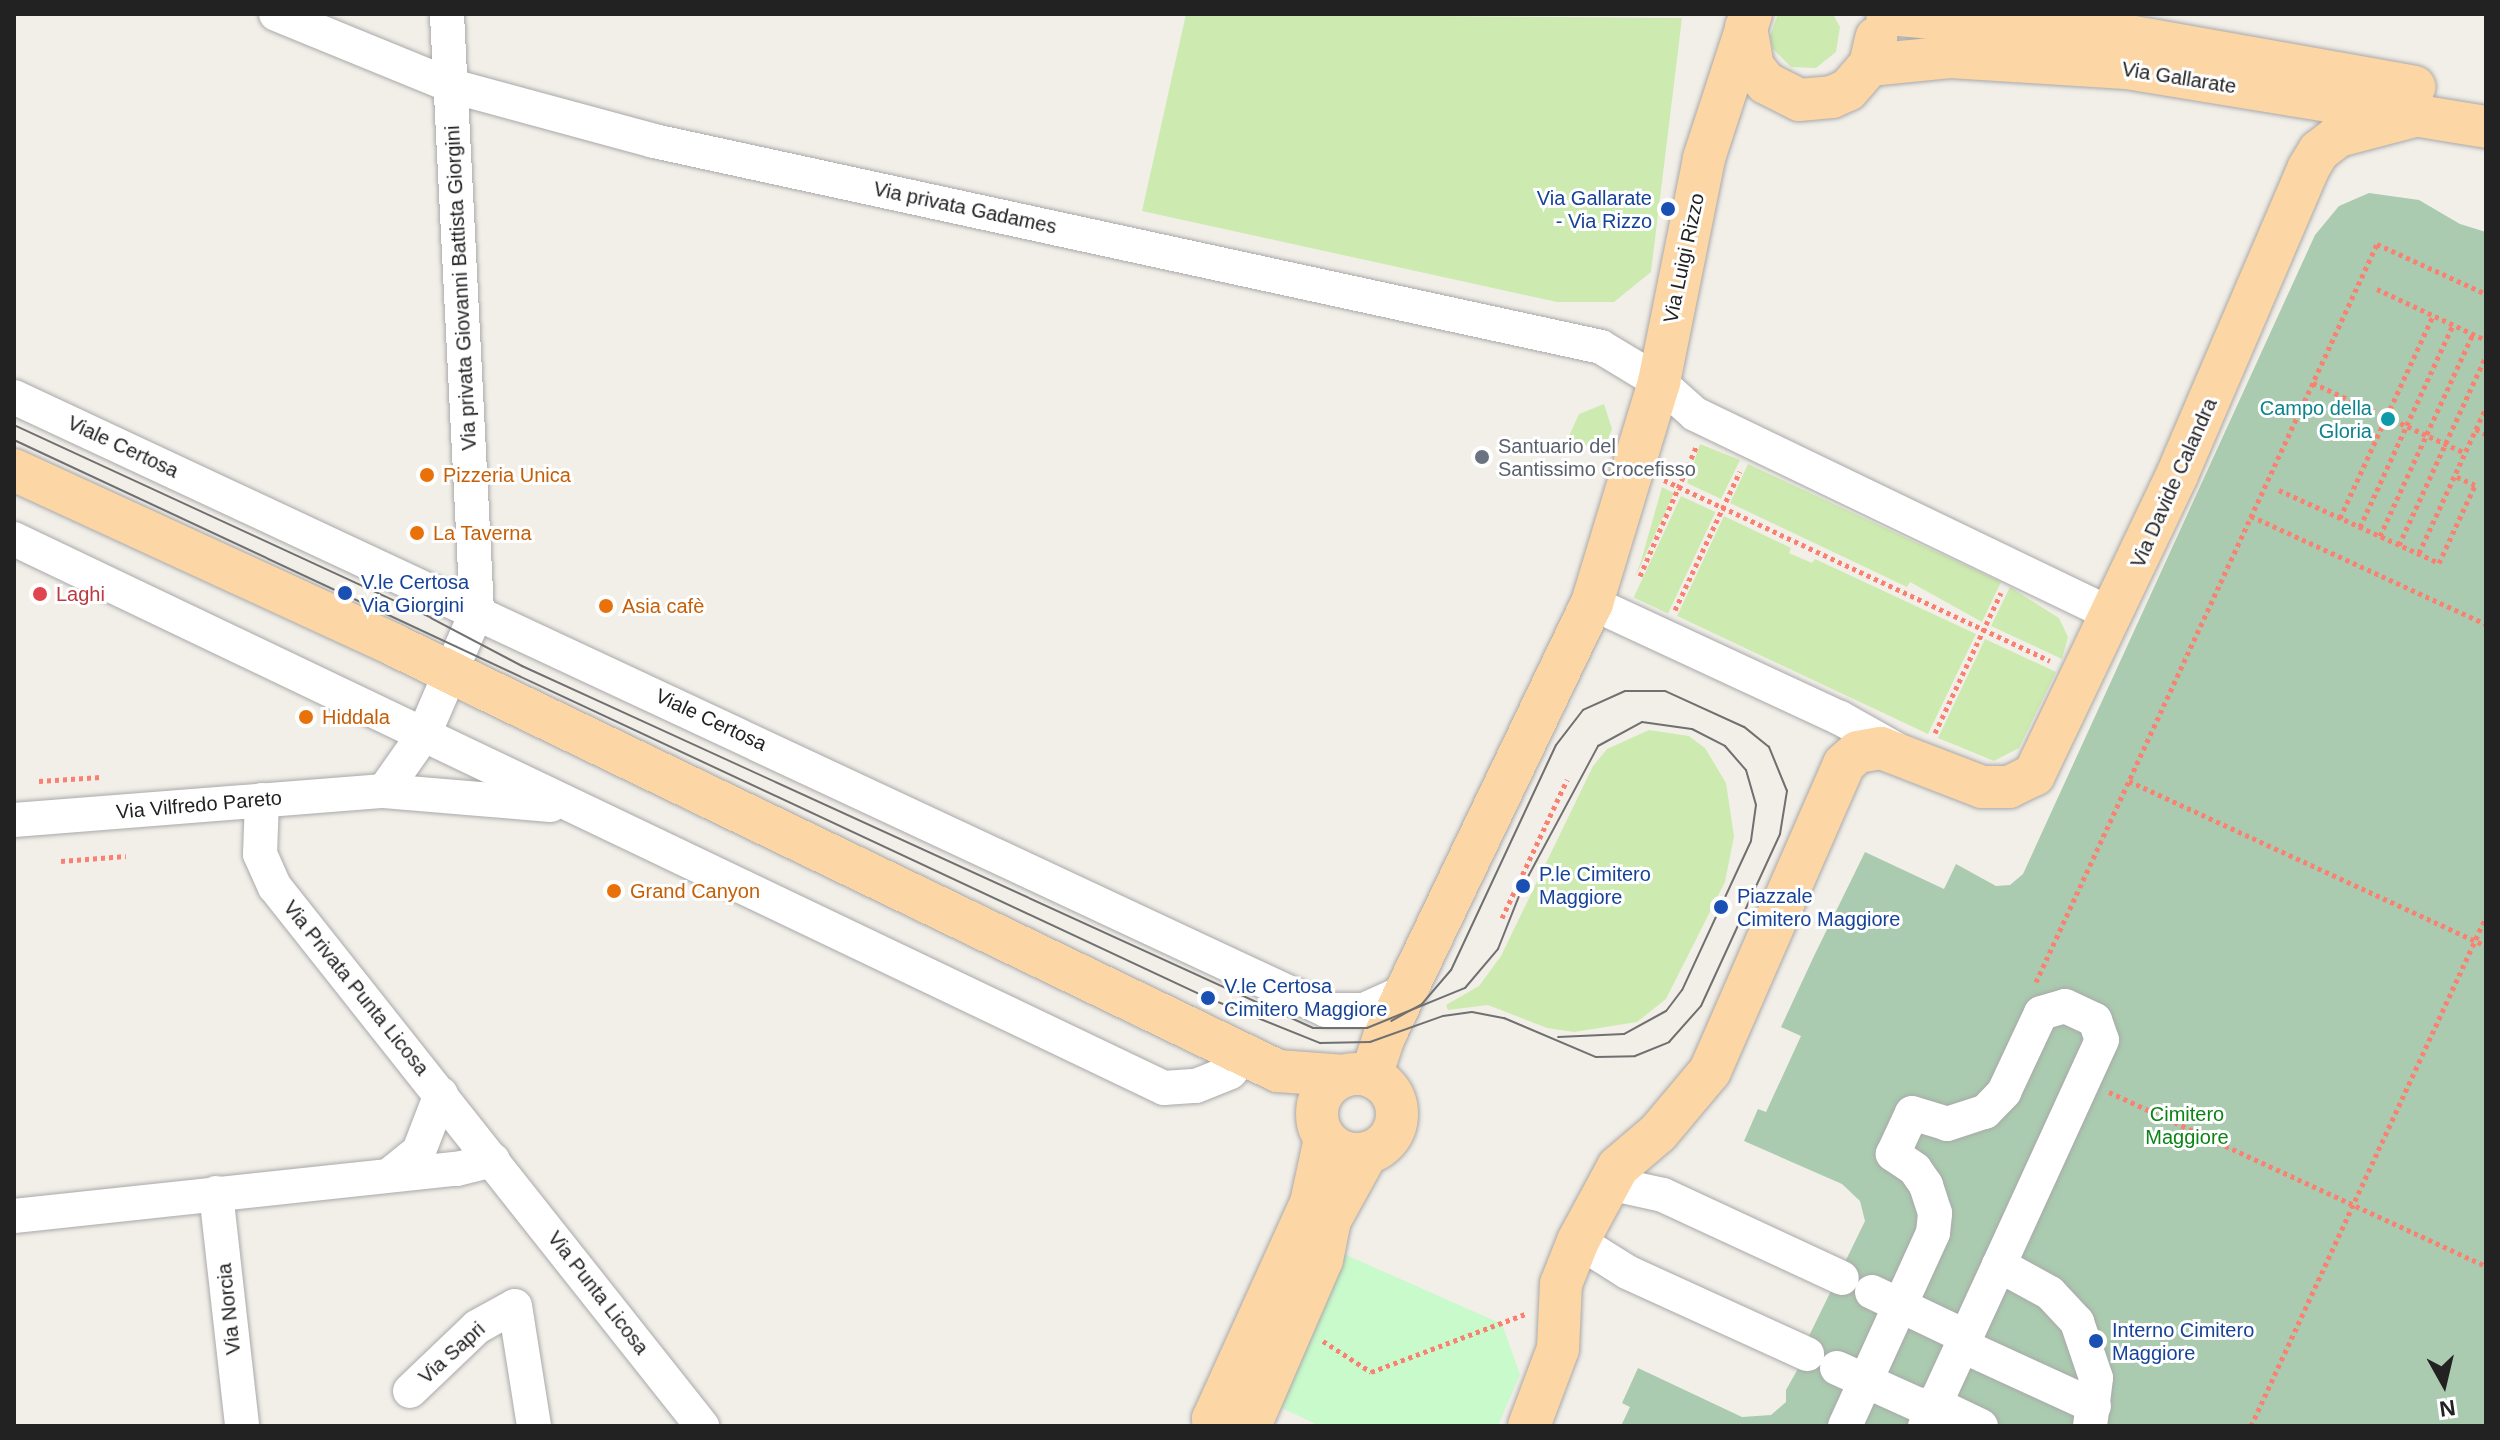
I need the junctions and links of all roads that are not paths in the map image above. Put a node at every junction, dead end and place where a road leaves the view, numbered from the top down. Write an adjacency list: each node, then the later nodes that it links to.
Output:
1 (276, 14): 9 (street, Via privata Gadames)
2 (447, 14): 9 (street, Via privata Giovanni Battista Giorgini)
3 (1873, 14): 8 (main road)
4 (1887, 14): 7 (main road, Via Gallarate)
5 (2037, 14): 7 (main road)
6 (1748, 20): 10 (main road); 14 (main road, Via Luigi Rizzo)
7 (2129, 36): 11 (main road, Via Gallarate)
8 (1870, 65): 10 (main road); 12 (main road, Via Gallarate)
9 (452, 86): 15 (street, Via privata Gadames); 20 (street, Via privata Giovanni Battista Giorgini)
10 (1783, 94): 14 (main road)
11 (2486, 101)
12 (2418, 115): 13 (main road, Via Gallarate); 21 (main road, Via Davide Calandra)
13 (2486, 127)
14 (1712, 136): 15 (main road, Via Luigi Rizzo)
15 (1659, 382): 19 (main road); 21 (street)
16 (14, 397): 20 (street, Viale Certosa)
17 (14, 470): 22 (main road)
18 (14, 539): 23 (street)
19 (1592, 603): 24 (street); 29 (main road)
20 (477, 611): 22 (street); 29 (street, Viale Certosa)
21 (2114, 616): 24 (main road, Via Davide Calandra)
22 (451, 677): 23 (street); 30 (main road)
23 (424, 734): 25 (street); 27 (street)
24 (1914, 748): 37 (main road)
25 (384, 791): 26 (street, Via Vilfredo Pareto); 27 (street)
26 (262, 800): 28 (street, Via Vilfredo Pareto); 32 (street, Via Privata Punta Licosa)
27 (570, 806): 30 (street)
28 (14, 820)
29 (1408, 990): 31 (main road)
30 (1262, 1063): 31 (main road); 33 (main road)
31 (1358, 1076): 33 (main road); 34 (main road)
32 (441, 1094): 35 (street, Via Privata Punta Licosa); 36 (street)
33 (1321, 1128): 34 (main road); 48 (main road)
34 (1367, 1153): 48 (main road)
35 (493, 1160): 36 (street); 51 (street, Via Punta Licosa)
36 (392, 1173): 38 (street)
37 (1608, 1183): 40 (main road); 42 (street)
38 (216, 1193): 39 (street); 49 (street, Via Norcia)
39 (14, 1216)
40 (1578, 1241): 44 (street); 52 (main road)
41 (1999, 1265): 42 (street); 43 (street); 47 (street)
42 (1872, 1292): 43 (street); 44 (street)
43 (1963, 1346): 46 (street); 47 (street)
44 (1837, 1367): 46 (street); 53 (street)
45 (410, 1391): 50 (street, Via Sapri)
46 (1930, 1415): 54 (street)
47 (2092, 1416)
48 (1222, 1424)
49 (242, 1426)
50 (534, 1426)
51 (702, 1426)
52 (1529, 1426)
53 (1845, 1426)
54 (1981, 1426)

